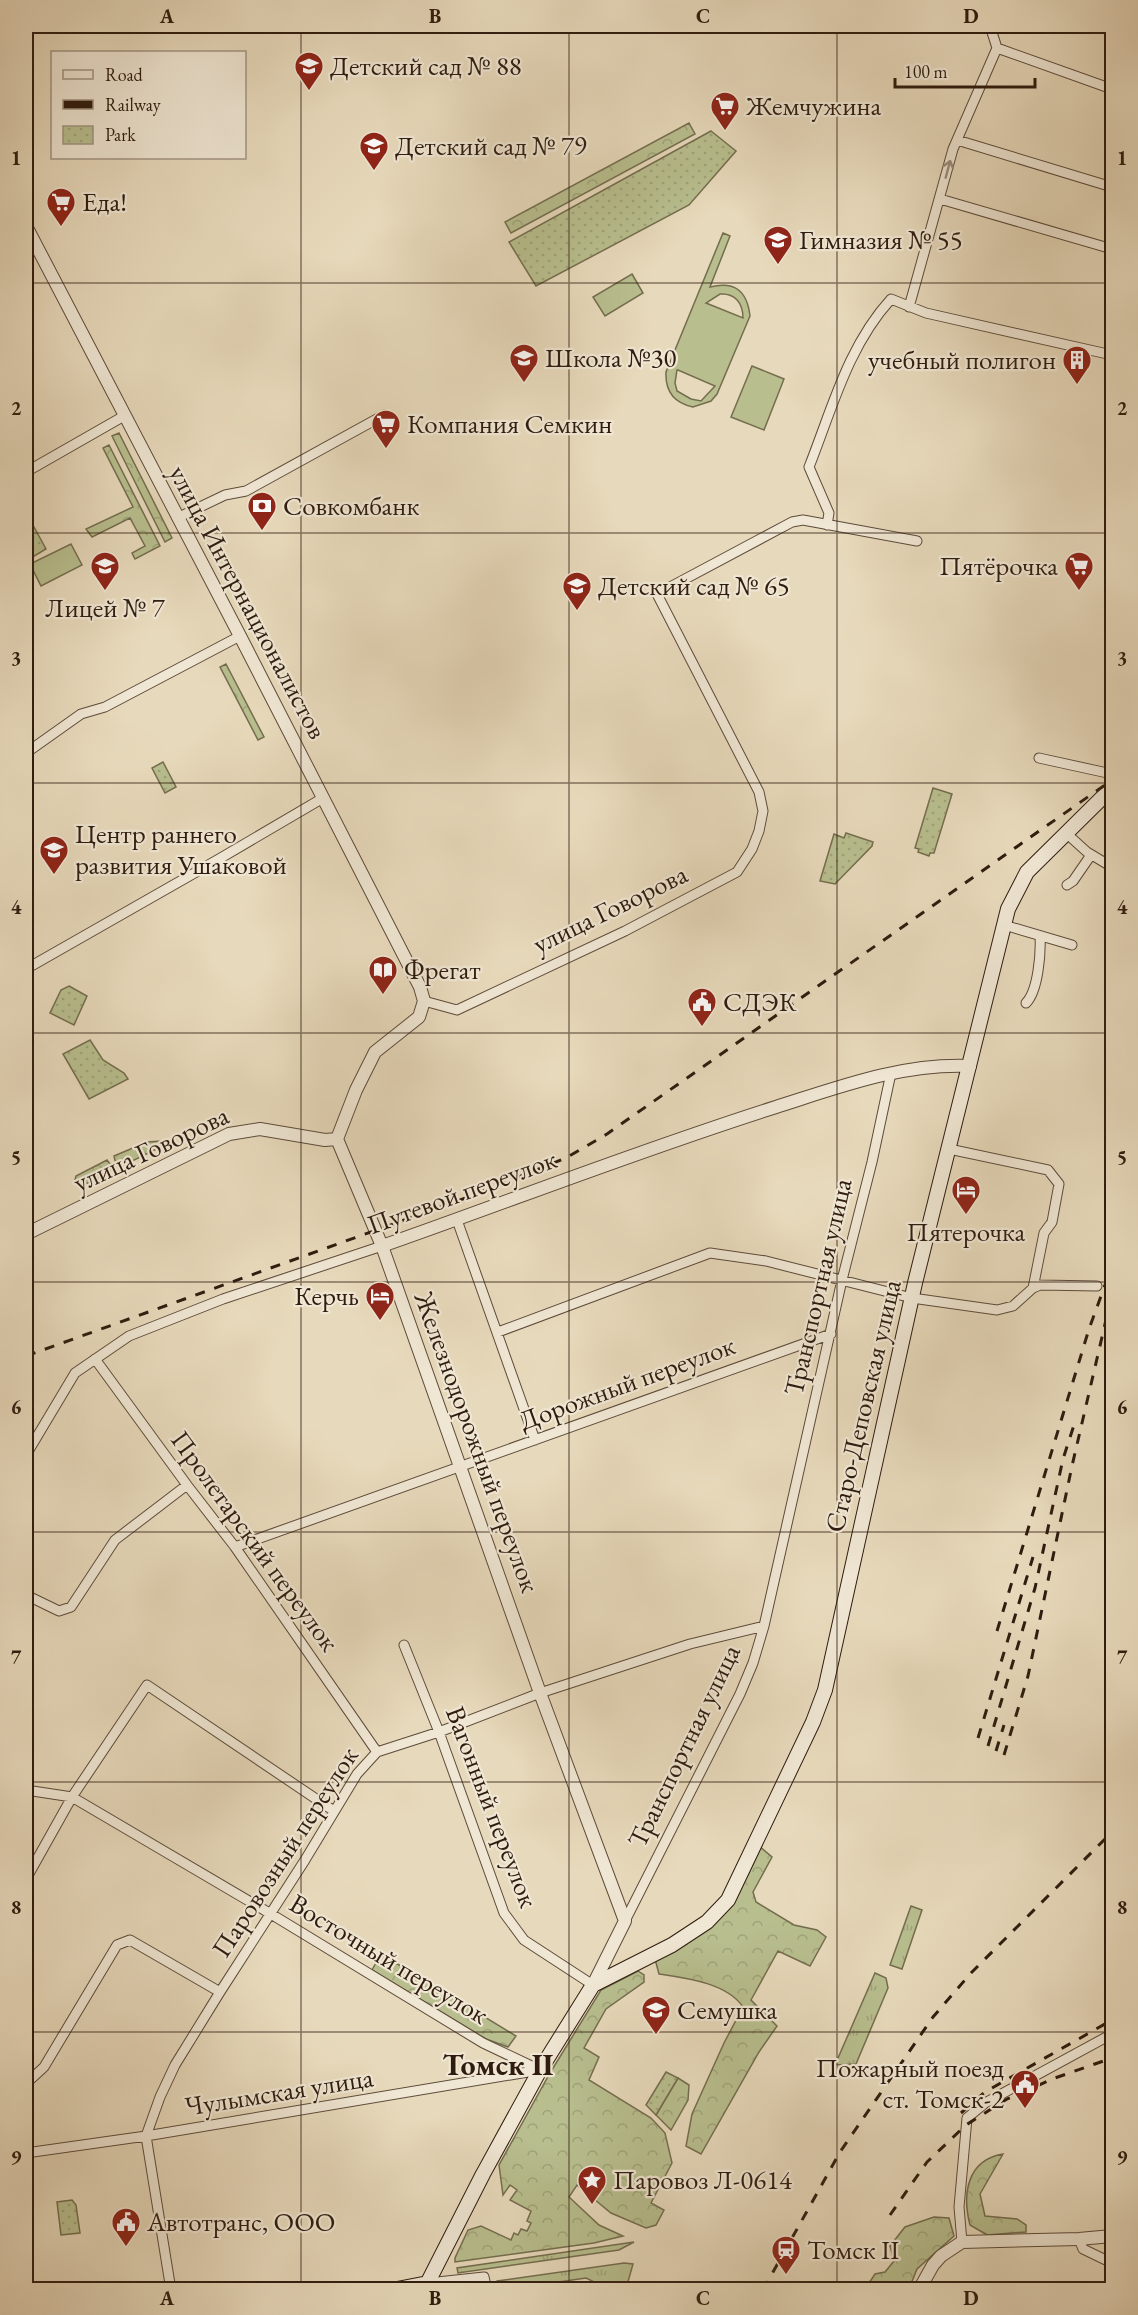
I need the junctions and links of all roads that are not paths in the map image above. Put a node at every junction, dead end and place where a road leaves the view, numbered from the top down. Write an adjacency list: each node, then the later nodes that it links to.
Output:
1 (990, 26): 2 (street)
2 (997, 48): 3 (street); 4 (street)
3 (1113, 89)
4 (957, 140): 5 (street); 6 (street, one-way to 4)
5 (1113, 187)
6 (940, 199): 8 (street); 9 (street)
7 (26, 226): 12 (street, улица Интернационалистов)
8 (1113, 249)
9 (909, 307): 10 (street); 15 (street)
10 (1113, 355)
11 (384, 415): 14 (street)
12 (124, 416): 13 (street); 14 (street, улица Интернационалистов)
13 (26, 472)
14 (177, 518): 17 (street, улица Интернационалистов)
15 (826, 525): 16 (street); 31 (street, улица Говорова)
16 (917, 541)
17 (240, 636): 18 (street); 22 (street, улица Интернационалистов)
18 (26, 753)
19 (1039, 758): 20 (street)
20 (1113, 774)
21 (1113, 788): 23 (main road, Старо-Деповская улица)
22 (323, 798): 30 (street); 31 (street, улица Интернационалистов)
23 (1066, 833): 24 (street); 27 (main road, Старо-Деповская улица)
24 (1091, 855): 25 (street); 26 (street)
25 (1113, 867)
26 (1067, 885)
27 (1004, 925): 28 (street); 33 (main road, Старо-Деповская улица)
28 (1040, 936): 29 (street); 32 (street)
29 (1072, 945)
30 (26, 969)
31 (424, 1001): 35 (street)
32 (1026, 1003)
33 (970, 1066): 34 (street, Путевой переулок); 36 (main road, Старо-Деповская улица)
34 (891, 1073): 37 (street, Путевой переулок); 40 (street, Транспортная улица)
35 (337, 1139): 38 (street, улица Говорова); 39 (street, Железнодорожный переулок)
36 (949, 1149): 42 (street); 43 (main road, Старо-Деповская улица)
37 (457, 1220): 39 (street, Путевой переулок); 44 (street)
38 (27, 1231)
39 (382, 1246): 46 (street, Путевой переулок); 49 (street, Железнодорожный переулок)
40 (842, 1281): 43 (street); 44 (street); 45 (street, Транспортная улица)
41 (1097, 1286): 42 (street)
42 (1033, 1288): 43 (street)
43 (912, 1298): 64 (main road, Старо-Деповская улица)
44 (498, 1332): 47 (street)
45 (831, 1334): 47 (street, Дорожный переулок); 53 (street, Транспортная улица)
46 (95, 1359): 48 (street, Путевой переулок); 50 (street, Пролетарский переулок)
47 (535, 1440): 49 (street, Дорожный переулок)
48 (26, 1455)
49 (461, 1467): 51 (street, Дорожный переулок); 55 (street, Железнодорожный переулок)
50 (187, 1485): 51 (street, Пролетарский переулок); 52 (street)
51 (235, 1547): 57 (street, Пролетарский переулок)
52 (26, 1595)
53 (764, 1626): 55 (street, Паровозный переулок); 63 (street, Транспортная улица)
54 (404, 1645): 56 (street, Вагонный переулок)
55 (540, 1693): 56 (street, Паровозный переулок); 63 (street, Железнодорожный переулок)
56 (439, 1732): 57 (street, Паровозный переулок); 64 (street, Вагонный переулок)
57 (377, 1752): 60 (street, Паровозный переулок)
58 (26, 1790): 59 (street, Восточный переулок)
59 (72, 1797): 60 (street); 61 (street); 62 (street, Восточный переулок)
60 (334, 1811): 62 (street, Паровозный переулок)
61 (26, 1879)
62 (271, 1914): 65 (street, Паровозный переулок); 67 (street, Восточный переулок)
63 (625, 1921): 64 (street, Транспортная улица)
64 (593, 1985): 67 (main road, Транспортная улица)
65 (220, 1992): 68 (street); 69 (street, Паровозный переулок)
66 (1113, 2034): 73 (street)
67 (540, 2070): 69 (street, Чулымская улица); 75 (main road, Транспортная улица)
68 (26, 2080)
69 (146, 2136): 70 (street, Чулымская улица); 76 (street, Паровозный переулок)
70 (26, 2153)
71 (1113, 2236): 72 (street)
72 (1079, 2239): 73 (street); 74 (street)
73 (962, 2242): 79 (street)
74 (1113, 2263)
75 (426, 2286): 77 (main road); 78 (street)
76 (171, 2289)
77 (392, 2289)
78 (487, 2289)
79 (919, 2289)

